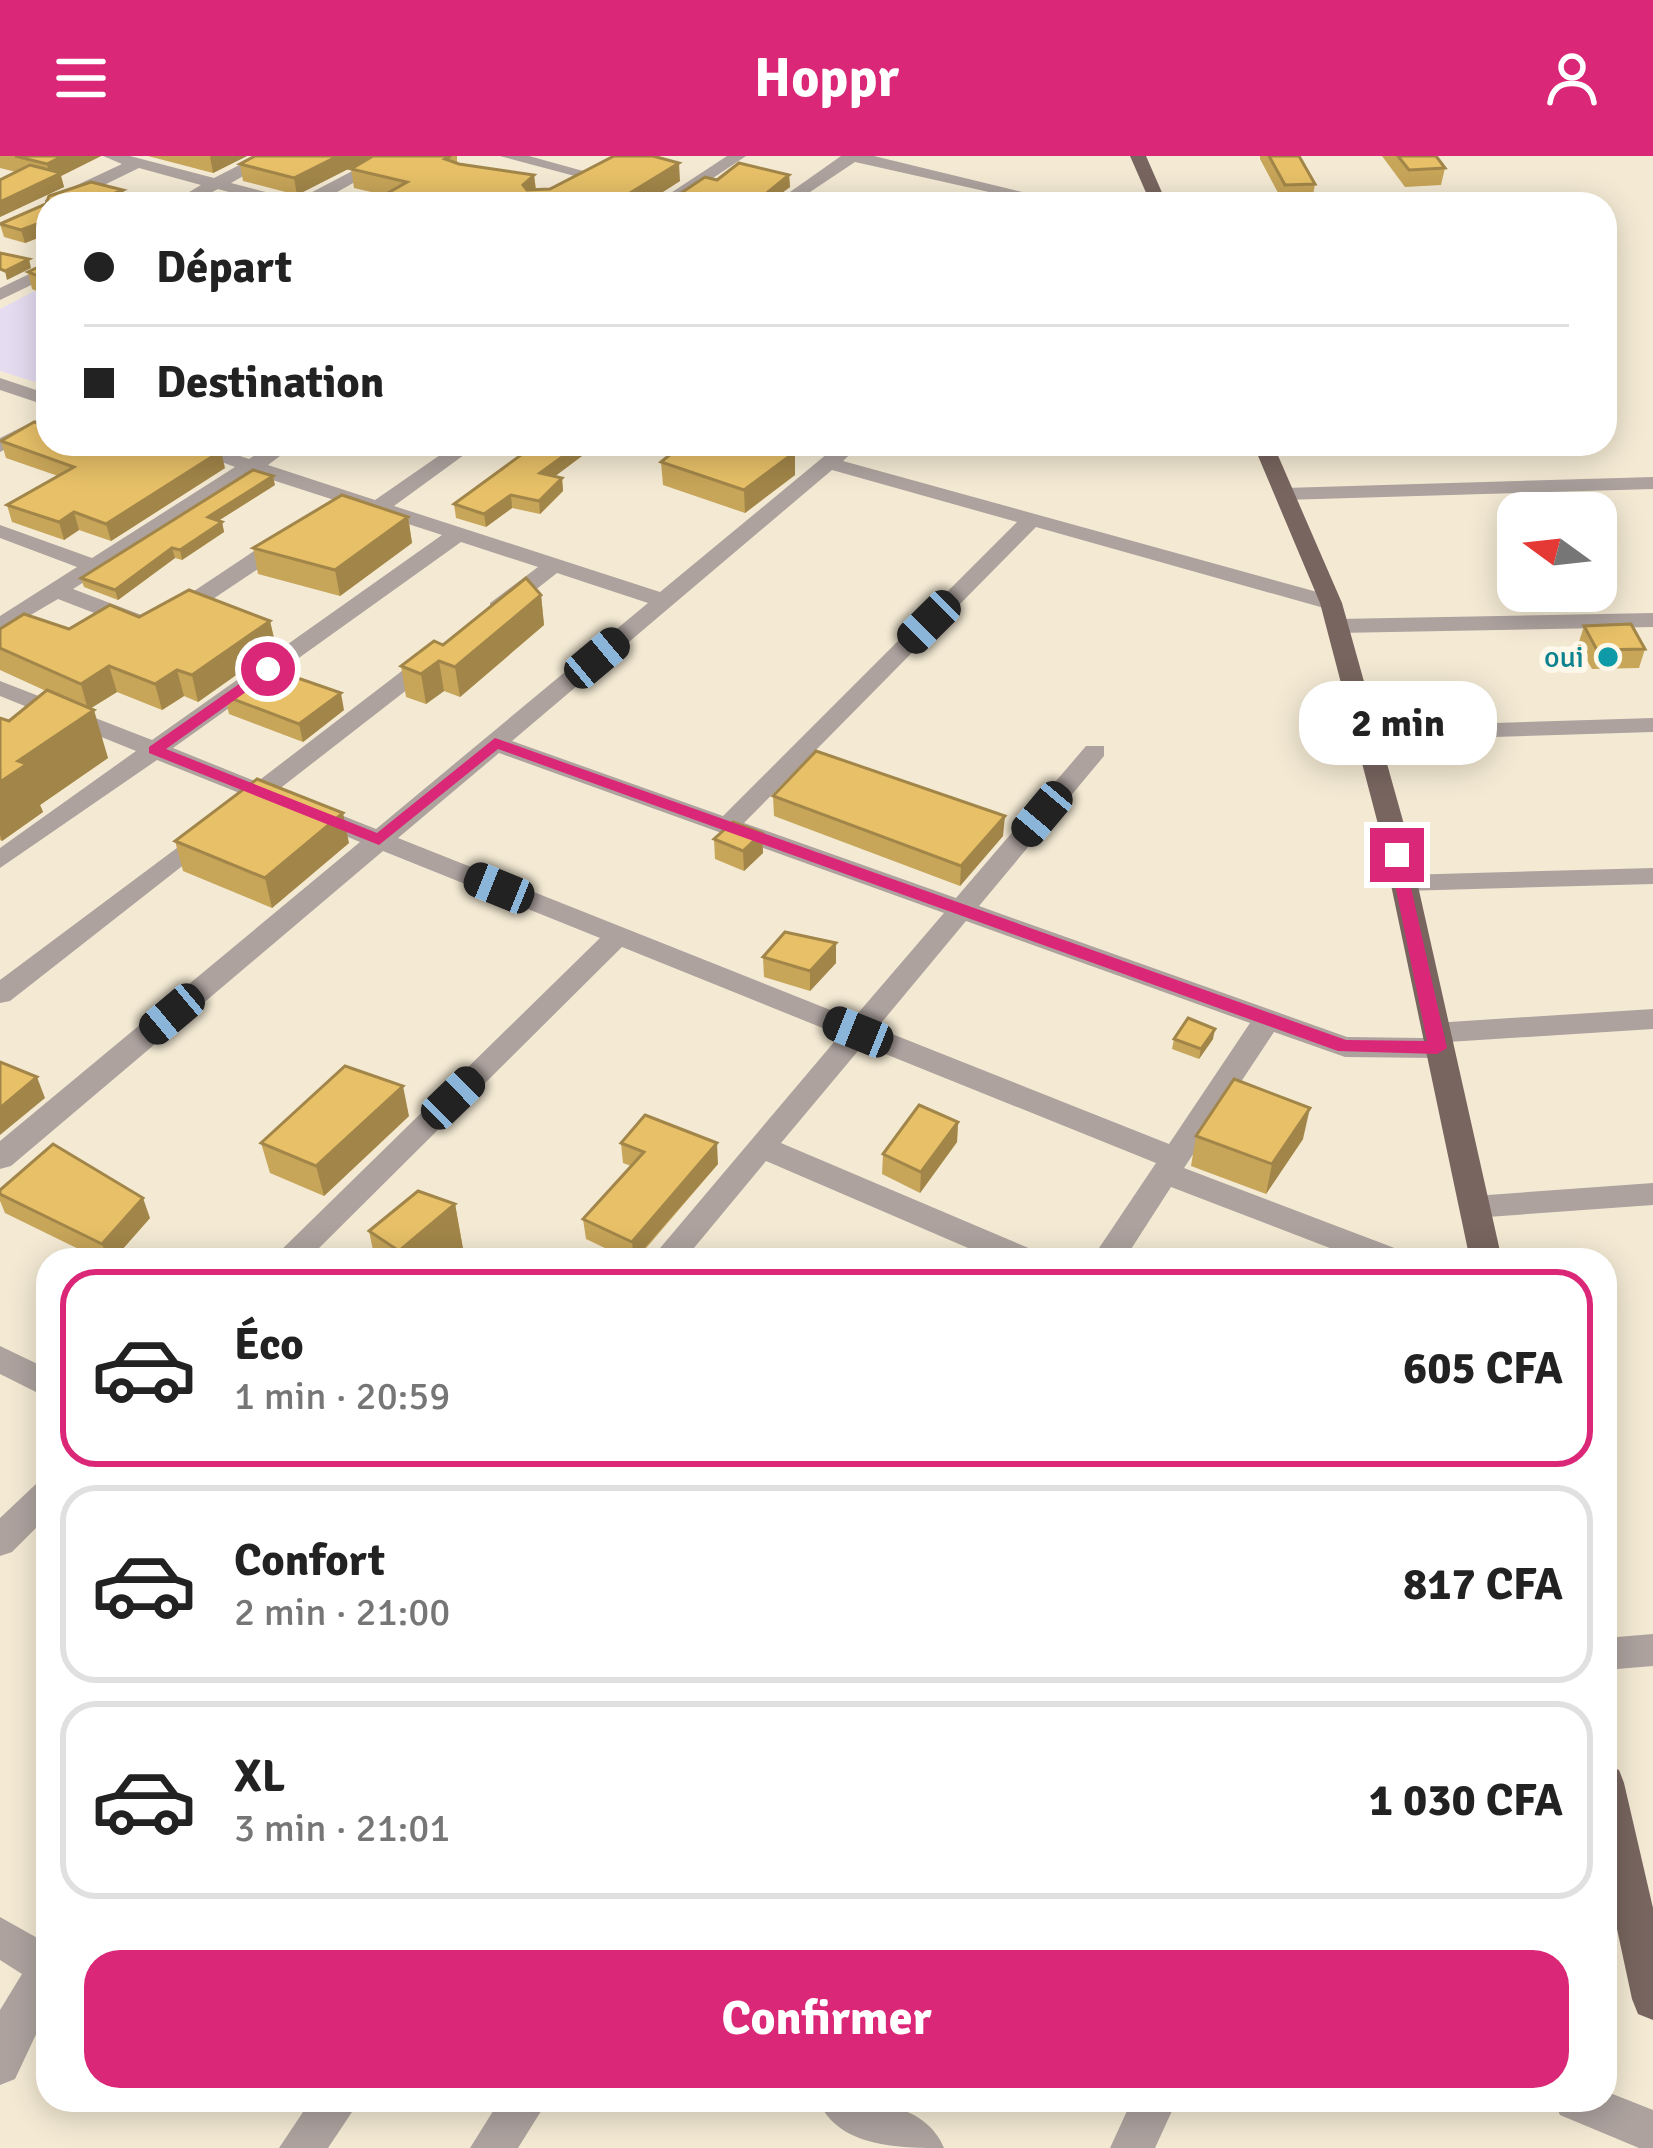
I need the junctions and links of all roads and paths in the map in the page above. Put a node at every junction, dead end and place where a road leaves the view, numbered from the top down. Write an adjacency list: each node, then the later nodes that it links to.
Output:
1 (111, 156): 8 (street)
2 (270, 156): 9 (street)
3 (393, 156): 13 (street)
4 (508, 156): 14 (street)
5 (737, 156): 15 (street)
6 (1138, 156): 18 (main road)
7 (908, 162): 16 (street); 17 (street)
8 (137, 163): 9 (street); 10 (street)
9 (217, 184): 11 (street); 12 (street)
10 (77, 192)
11 (201, 192)
12 (247, 192)
13 (326, 192)
14 (556, 192)
15 (681, 192)
16 (799, 192)
17 (1019, 192)
18 (1154, 192)
19 (36, 276): 20 (street)
20 (1, 294)
21 (0, 384): 22 (street)
22 (36, 396)
23 (36, 426): 24 (street)
24 (0, 446)
25 (221, 456): 30 (street)
26 (267, 456): 30 (street)
27 (452, 456): 34 (street)
28 (831, 456): 31 (street)
29 (1268, 456): 33 (main road)
30 (251, 466): 35 (street); 40 (street)
31 (815, 466): 36 (street); 42 (street)
32 (1653, 483): 33 (street)
33 (1284, 494): 43 (main road)
34 (378, 507): 35 (street); 38 (street)
35 (330, 511): 41 (street)
36 (1030, 521): 43 (street); 55 (street)
37 (0, 531): 40 (street)
38 (458, 534): 39 (street); 52 (street)
39 (554, 565): 42 (street); 54 (street)
40 (95, 566): 41 (street)
41 (56, 590): 45 (street)
42 (664, 601): 51 (street)
43 (1334, 614): 44 (street); 50 (main road)
44 (1653, 620)
45 (0, 626)
46 (0, 688): 47 (street)
47 (43, 705): 48 (street); 52 (street)
48 (14, 725)
49 (1653, 725): 50 (street)
50 (1365, 734): 59 (main road)
51 (495, 743): 55 (street); 56 (street)
52 (154, 750): 54 (street); 57 (street)
53 (1095, 751): 60 (street)
54 (260, 792): 56 (street); 62 (street)
55 (727, 826): 60 (street)
56 (379, 840): 61 (street); 68 (street)
57 (0, 860)
58 (1653, 876): 59 (street)
59 (1403, 883): 66 (main road)
60 (962, 909): 63 (street); 65 (street)
61 (618, 936): 65 (street); 72 (street)
62 (0, 994)
63 (1268, 1019): 66 (street); 69 (street)
64 (1653, 1019): 66 (street)
65 (858, 1032): 67 (street); 69 (street)
66 (1436, 1040): 71 (main road)
67 (761, 1147): 73 (street); 74 (street)
68 (0, 1158)
69 (1169, 1166): 75 (street); 76 (street)
70 (1653, 1194): 71 (street)
71 (1474, 1207): 77 (main road)
72 (299, 1248)
73 (676, 1248)
74 (999, 1248)
75 (1115, 1248)
76 (1365, 1248)
77 (1483, 1248)
78 (0, 1359): 79 (street)
79 (36, 1378)
80 (36, 1506): 81 (street)
81 (0, 1541)
82 (1653, 1650): 83 (street)
83 (1617, 1653)
84 (1617, 1837): 88 (main road)
85 (0, 1937): 86 (street)
86 (36, 1961)
87 (36, 1988): 89 (street)
88 (1653, 1999)
89 (0, 2064)
90 (329, 2112): 96 (street)
91 (518, 2112): 97 (street)
92 (860, 2112): 98 (street)
93 (1149, 2112): 99 (street)
94 (1604, 2112): 95 (street)
95 (1653, 2132)
96 (301, 2148)
97 (492, 2148)
98 (922, 2148)
99 (1132, 2148)

